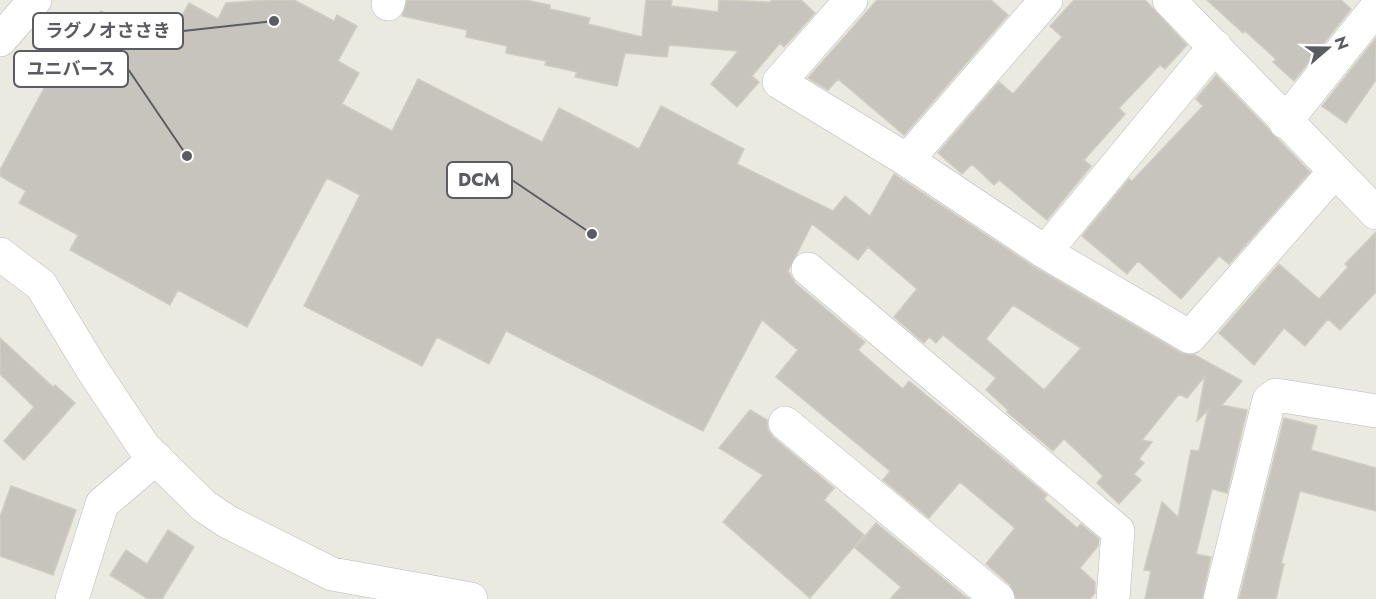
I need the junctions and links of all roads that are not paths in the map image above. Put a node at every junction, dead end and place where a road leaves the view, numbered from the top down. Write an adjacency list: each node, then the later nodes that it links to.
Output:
1 (35, 0): 6 (street)
2 (851, 0): 9 (street)
3 (1046, 0): 9 (street)
4 (1171, 1): 7 (street)
5 (1376, 8): 8 (street)
6 (0, 40)
7 (1215, 46): 8 (street); 12 (street)
8 (1285, 122): 10 (street)
9 (907, 159): 12 (street)
10 (1335, 171): 11 (street); 12 (street)
11 (1376, 213)
12 (1045, 252)
13 (0, 254): 17 (street)
14 (808, 269): 22 (street)
15 (1376, 411): 23 (street)
16 (785, 423): 21 (street)
17 (156, 458): 18 (street); 19 (street)
18 (332, 586): 20 (street)
19 (72, 599)
20 (471, 599)
21 (998, 599)
22 (1113, 599)
23 (1220, 599)

